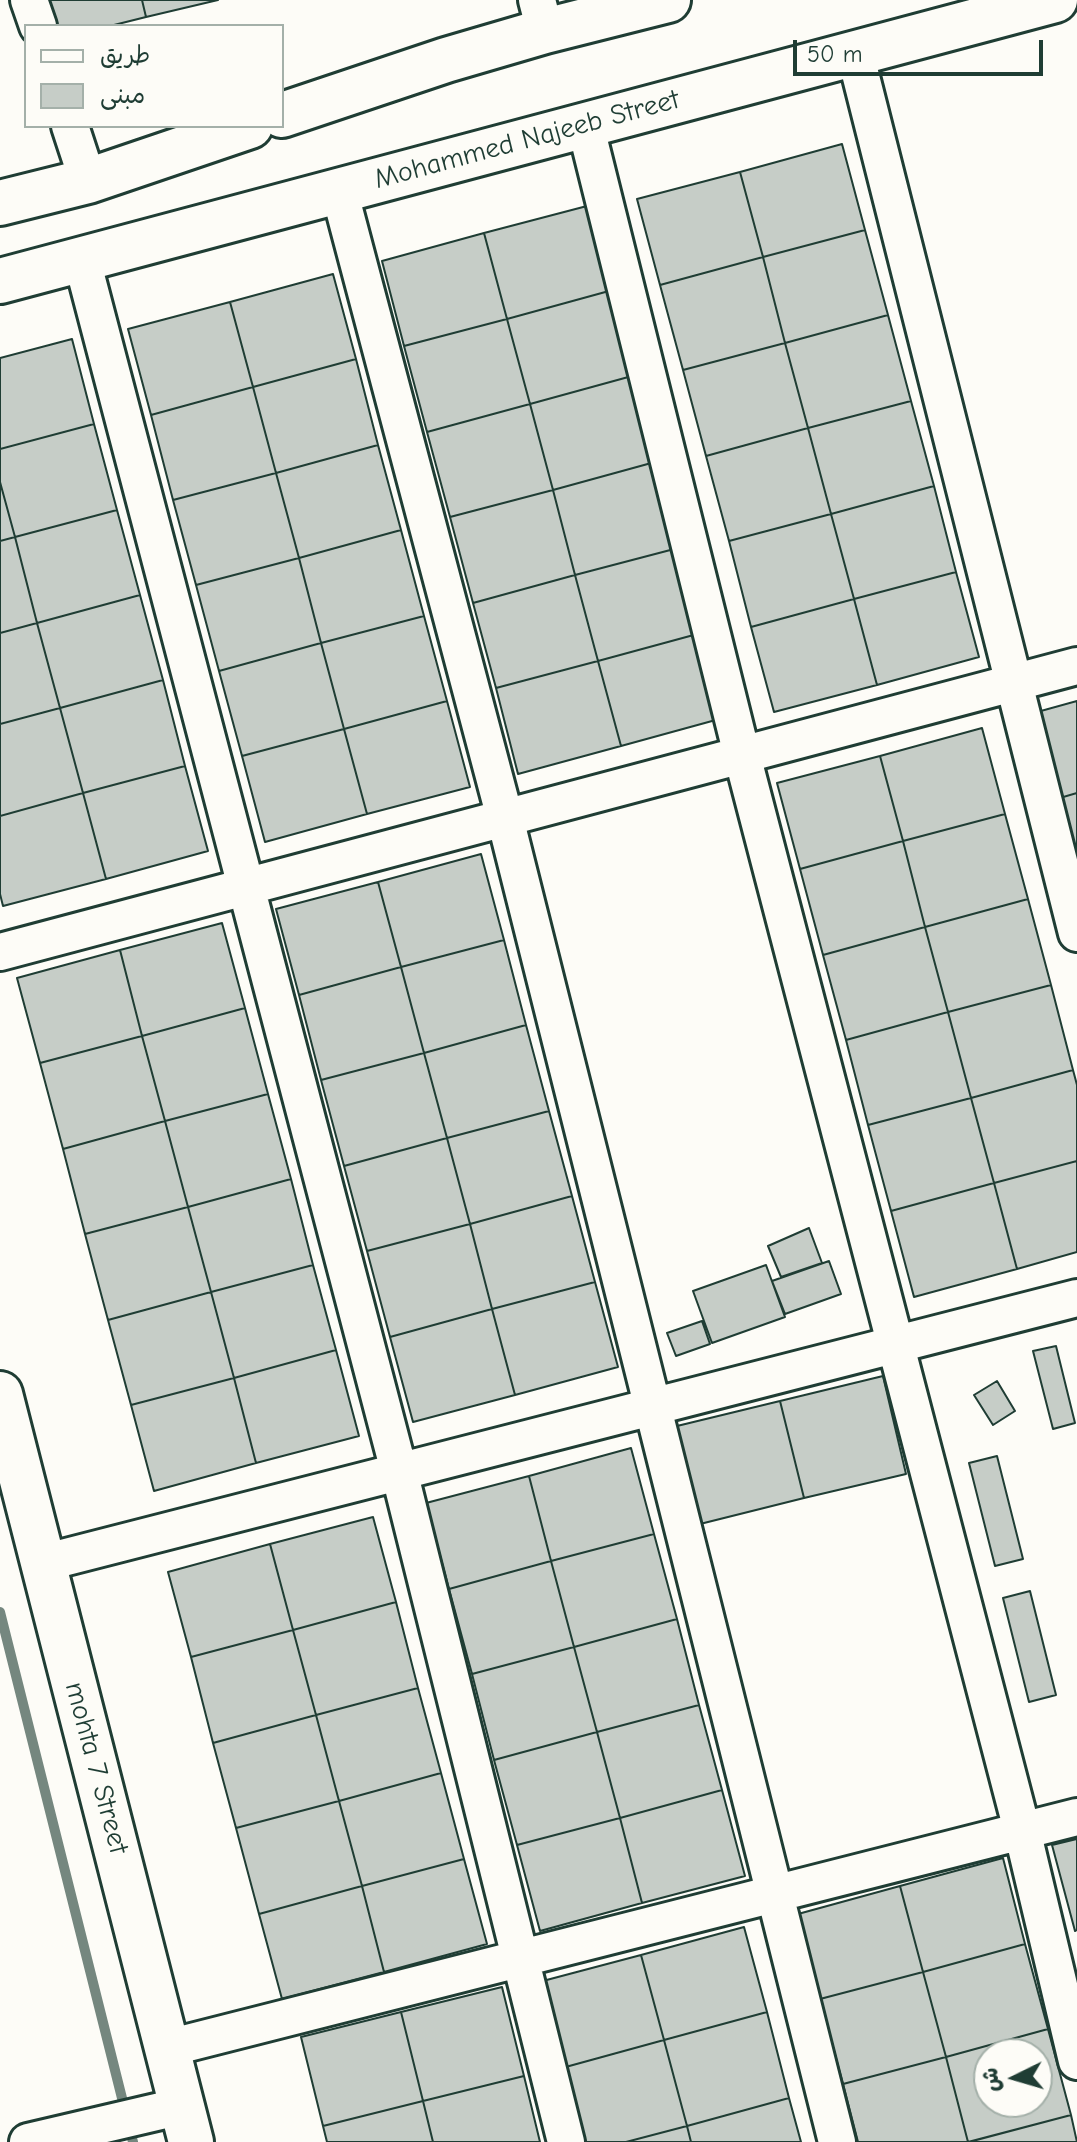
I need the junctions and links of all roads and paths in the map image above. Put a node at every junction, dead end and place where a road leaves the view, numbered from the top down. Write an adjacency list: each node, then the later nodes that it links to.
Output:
1 (29, 0): 5 (street)
2 (668, 0): 4 (main road)
3 (1055, 0): 6 (main road, Mohammed Najeeb Street)
4 (541, 15): 7 (main road)
5 (37, 24)
6 (855, 53): 8 (main road, Mohammed Najeeb Street); 17 (street)
7 (284, 114)
8 (585, 124): 12 (main road, Mohammed Najeeb Street); 18 (street)
9 (71, 128): 11 (street)
10 (244, 128): 11 (main road)
11 (88, 181): 13 (main road)
12 (339, 190): 14 (main road, Mohammed Najeeb Street); 19 (street)
13 (0, 203)
14 (82, 260): 15 (main road, Mohammed Najeeb Street); 20 (street)
15 (0, 281)
16 (1077, 666): 17 (street)
17 (1015, 682): 18 (street); 21 (street)
18 (742, 755): 19 (street); 24 (street)
19 (505, 818): 20 (street); 26 (street)
20 (246, 887): 22 (street); 27 (street)
21 (1077, 933)
22 (0, 952)
23 (1077, 1298): 24 (street)
24 (895, 1344): 26 (street); 30 (street)
25 (1, 1399): 28 (main road, mohta 7 Street)
26 (653, 1405): 27 (street); 31 (street)
27 (399, 1471): 28 (street); 32 (street)
28 (43, 1563): 33 (main road, mohta 7 Street)
29 (1077, 1817): 30 (street)
30 (1022, 1830): 31 (street); 34 (street)
31 (775, 1894): 32 (street); 38 (street)
32 (520, 1960): 33 (street); 37 (street)
33 (168, 2048): 35 (main road, mohta 7 Street)
34 (1077, 2061)
35 (187, 2124): 36 (street)
36 (28, 2142)
37 (566, 2142)
38 (837, 2142)

